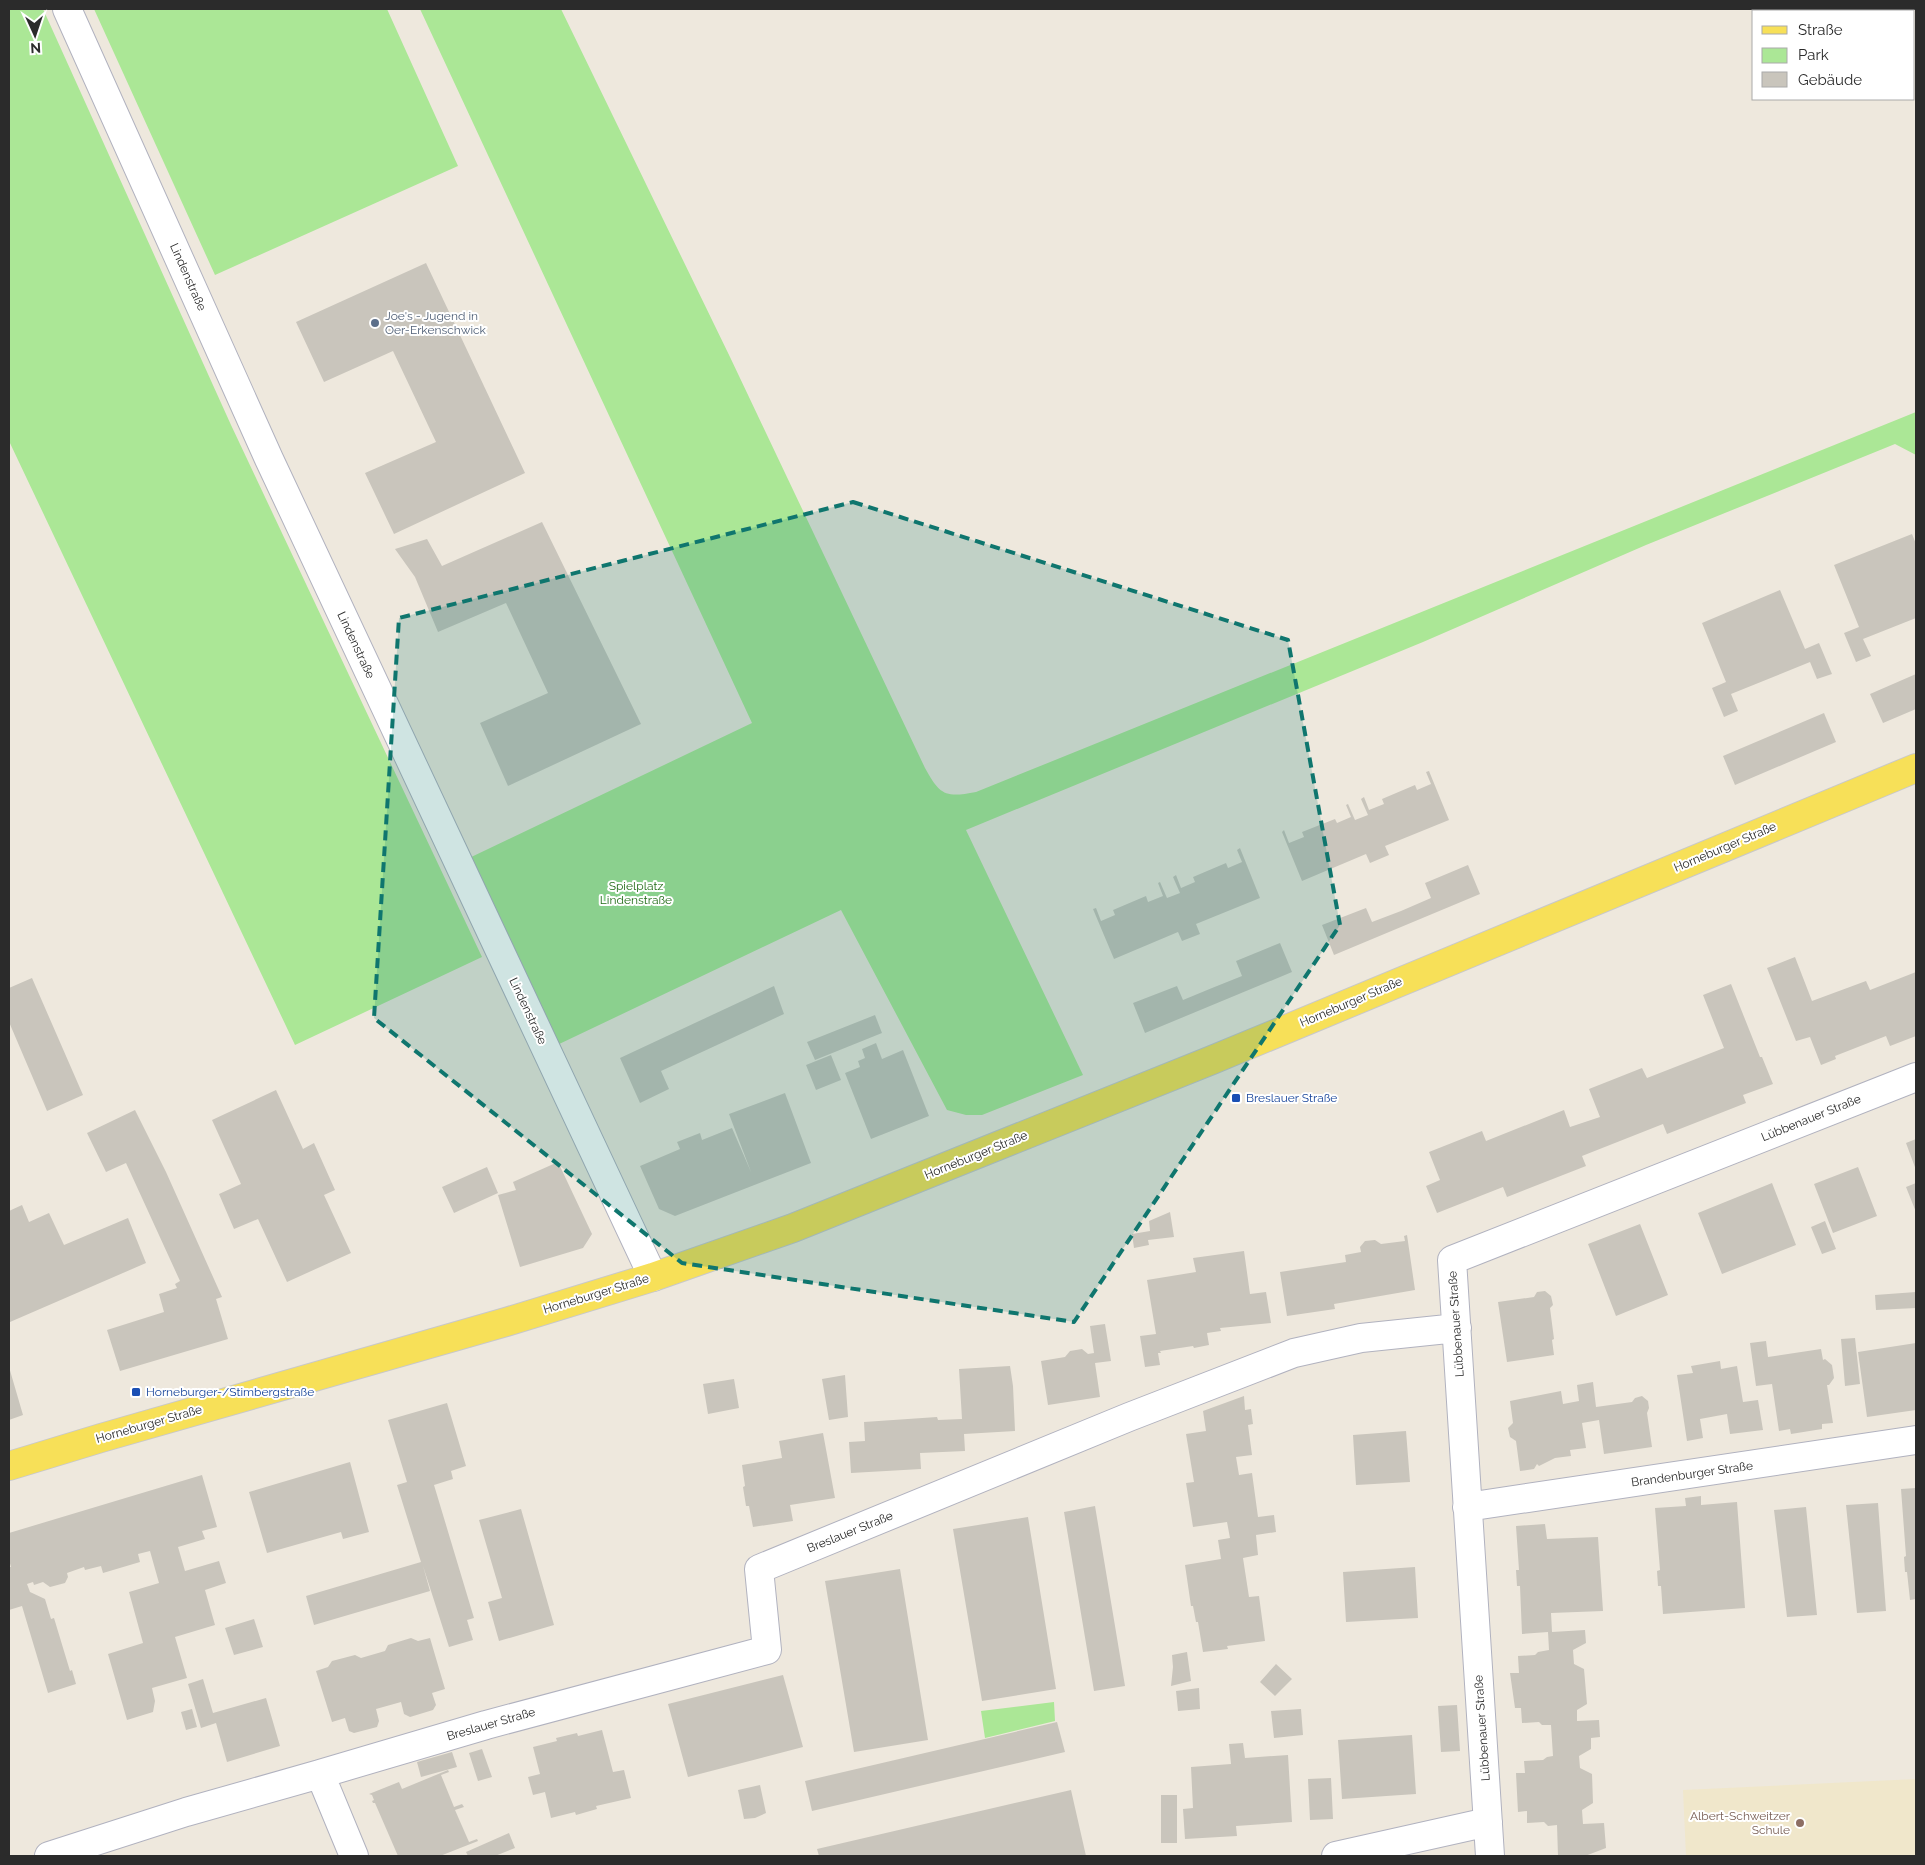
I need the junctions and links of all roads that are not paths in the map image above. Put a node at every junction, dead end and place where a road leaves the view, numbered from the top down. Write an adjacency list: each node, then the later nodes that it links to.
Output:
1 (67, 9): 4 (street, Lindenstraße)
2 (1916, 768): 4 (main road, Horneburger Straße)
3 (1916, 1077): 5 (street, Lübbenauer Straße)
4 (652, 1278): 7 (main road, Horneburger Straße)
5 (1457, 1328): 8 (street, Lübbenauer Straße); 9 (street, Breslauer Straße)
6 (1916, 1440): 8 (street, Brandenburger Straße)
7 (9, 1466)
8 (1468, 1507): 10 (street, Lübbenauer Straße)
9 (320, 1774): 11 (street, Breslauer Straße); 12 (street)
10 (1488, 1822): 13 (street); 14 (street, Lübbenauer Straße)
11 (50, 1856)
12 (354, 1856)
13 (1336, 1856)
14 (1490, 1856)

